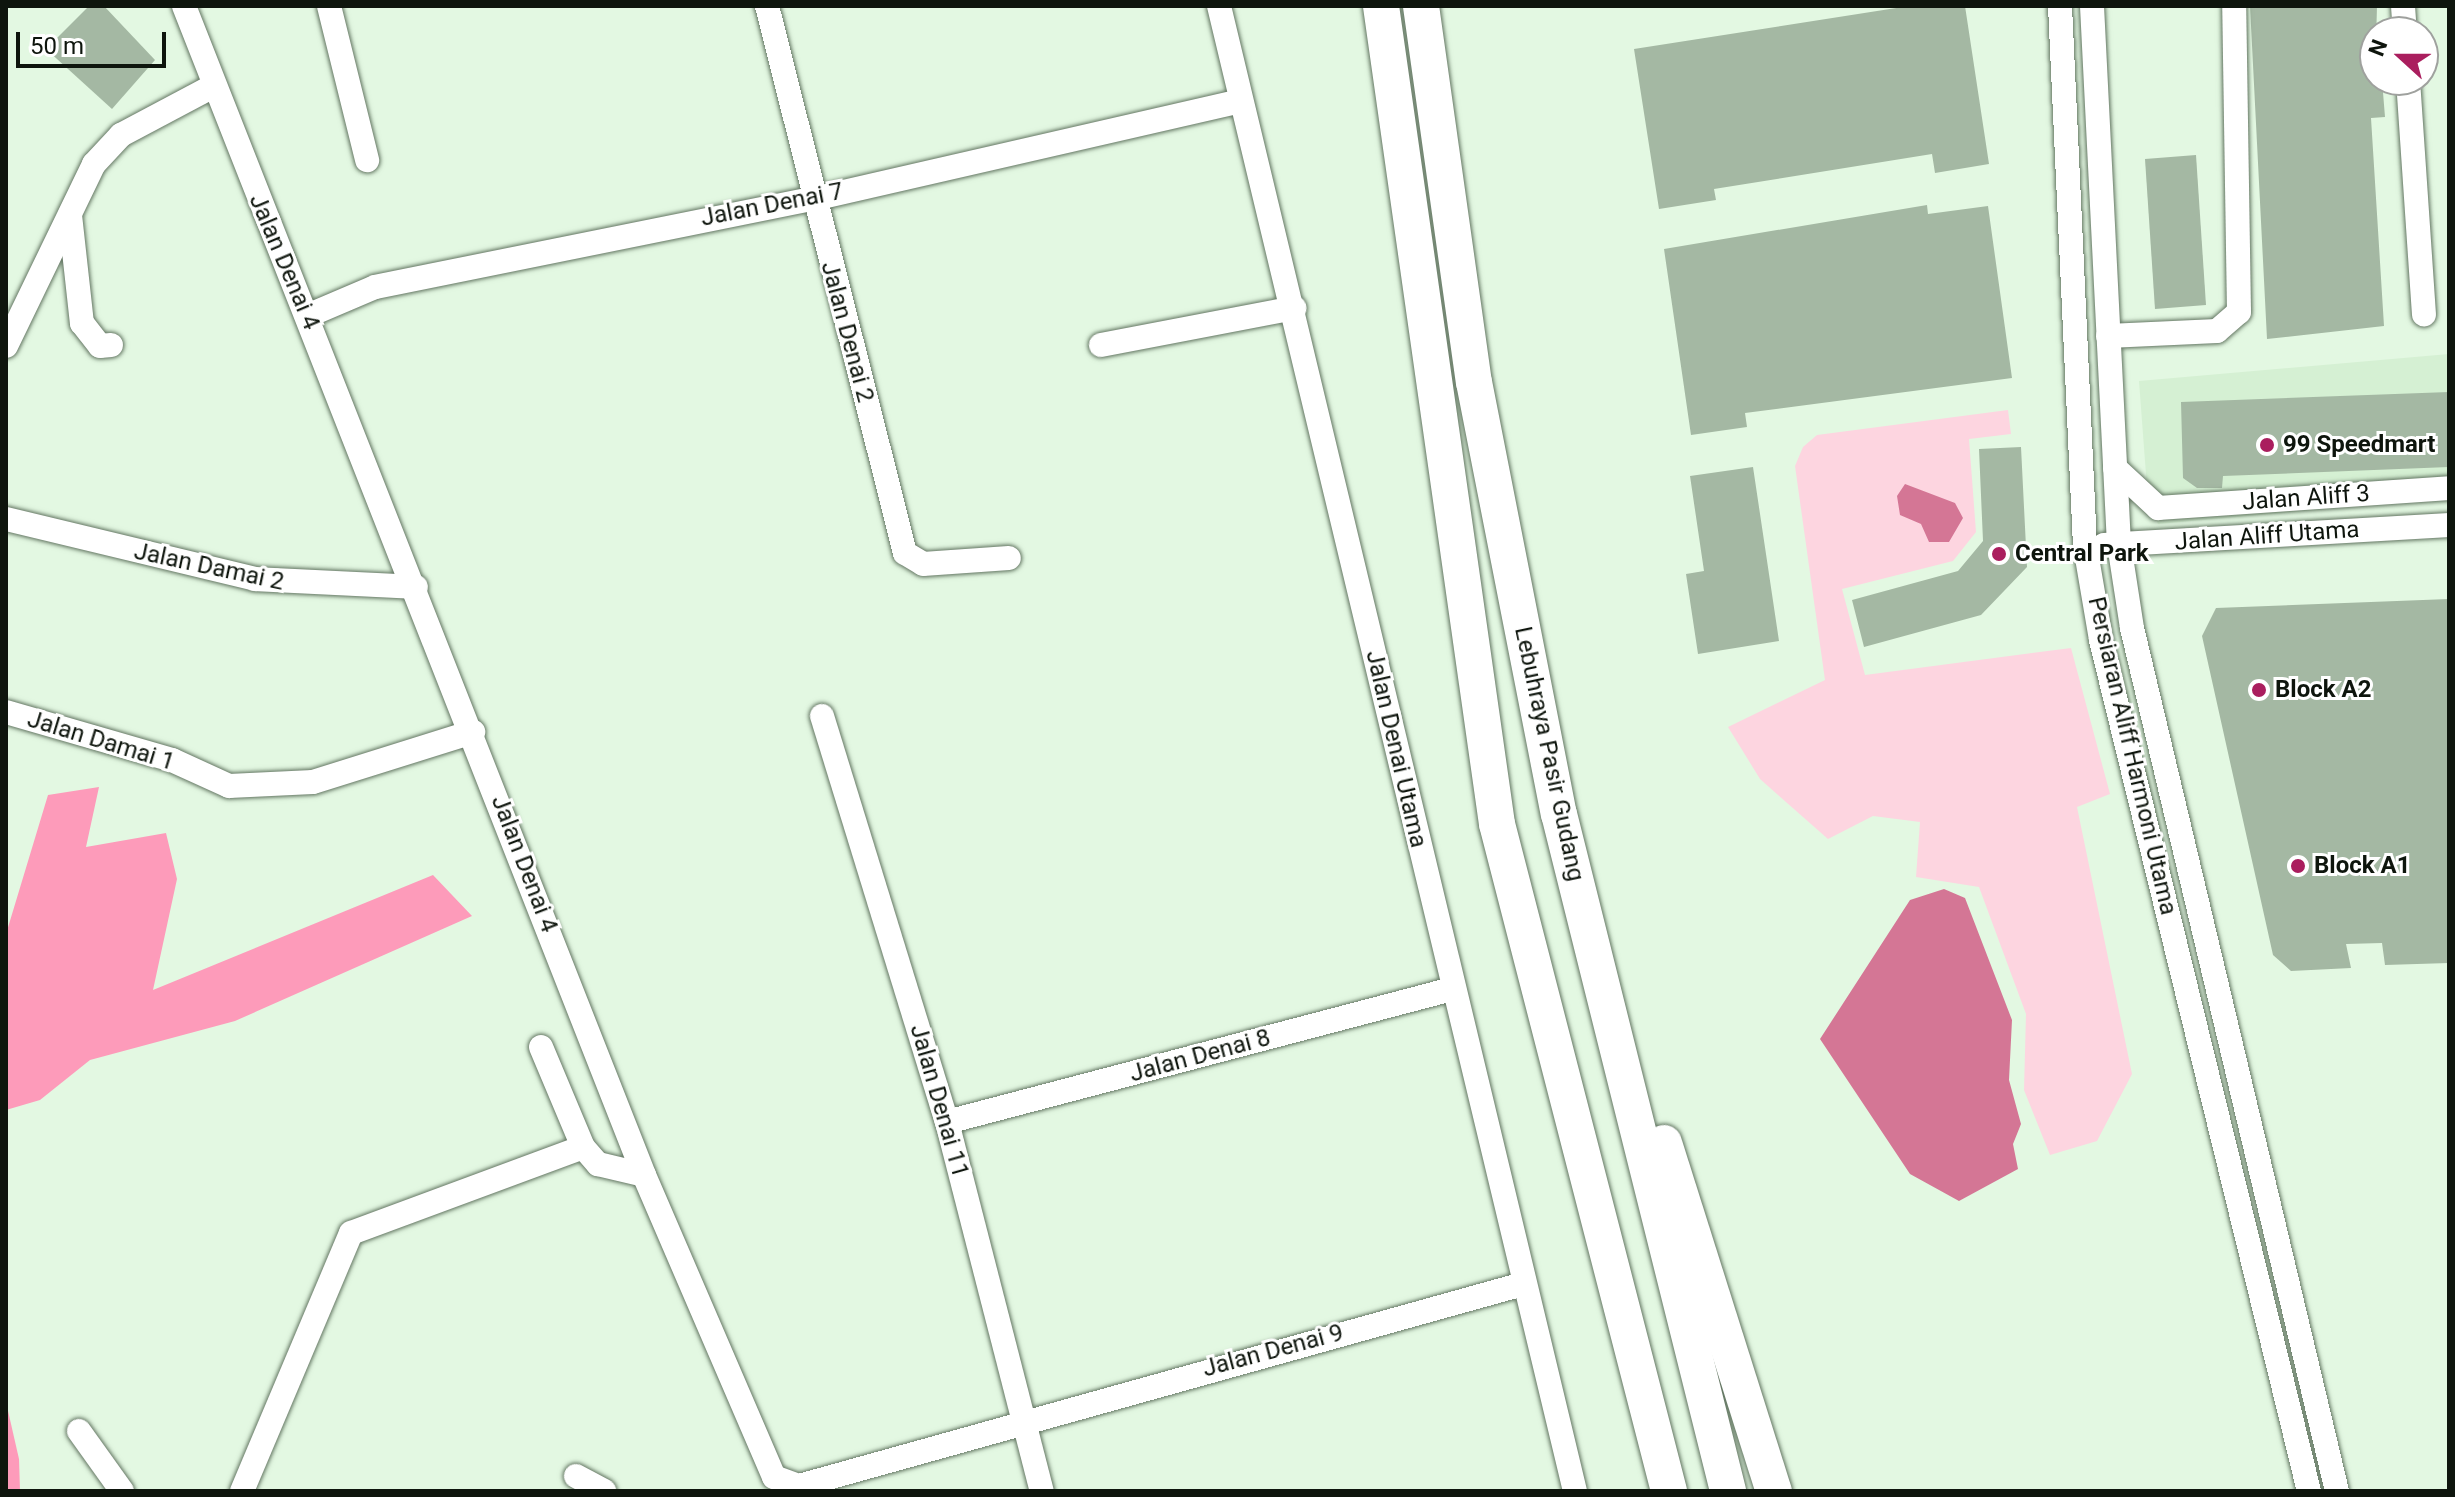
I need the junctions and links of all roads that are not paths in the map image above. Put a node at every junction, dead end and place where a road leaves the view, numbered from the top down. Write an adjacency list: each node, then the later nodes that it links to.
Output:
1 (184, 6): 10 (street, Jalan Denai 4)
2 (329, 6): 13 (street)
3 (767, 6): 14 (street, Jalan Denai 2)
4 (1219, 6): 12 (street, Jalan Denai Utama)
5 (1381, 6): 51 (highway)
6 (1421, 6): 36 (highway, Lebuhraya Pasir Gudang)
7 (2060, 6): 29 (street, Persiaran Aliff Harmoni Utama)
8 (2092, 6): 20 (street, Persiaran Aliff Harmoni Utama)
9 (2234, 6): 20 (street)
10 (213, 86): 15 (street); 18 (street, Jalan Denai 4)
11 (2409, 96): 17 (street)
12 (1240, 101): 14 (street, Jalan Denai 7); 16 (street, Jalan Denai Utama)
13 (367, 160)
14 (813, 199): 18 (street, Jalan Denai 7); 30 (street, Jalan Denai 2)
15 (69, 213): 19 (street); 21 (street)
16 (1295, 308): 22 (street); 37 (street, Jalan Denai Utama)
17 (2424, 314)
18 (307, 316): 31 (street, Jalan Denai 4)
19 (10, 332)
20 (2108, 336): 23 (street, Persiaran Aliff Harmoni Utama)
21 (111, 345)
22 (1101, 345)
23 (2115, 468): 24 (street, Jalan Aliff 3); 28 (street, Persiaran Aliff Harmoni Utama)
24 (2449, 488)
25 (6, 519): 31 (street, Jalan Damai 2)
26 (2449, 525): 27 (street, Jalan Aliff Utama)
27 (2157, 543): 28 (street, Jalan Aliff Utama); 32 (street)
28 (2119, 544): 29 (street, Jalan Aliff Utama); 32 (street, Persiaran Aliff Harmoni Utama)
29 (2085, 546): 54 (street, Persiaran Aliff Harmoni Utama)
30 (1009, 558)
31 (416, 587): 35 (street, Jalan Denai 4)
32 (2127, 592): 55 (street, Persiaran Aliff Harmoni Utama)
33 (6, 712): 35 (street, Jalan Damai 1)
34 (822, 716): 39 (street, Jalan Denai 11)
35 (473, 732): 41 (street, Jalan Denai 4)
36 (1559, 814): 52 (highway, Lebuhraya Pasir Gudang); 53 (highway)
37 (1452, 989): 39 (street, Jalan Denai 8); 42 (street, Jalan Denai Utama)
38 (541, 1047): 40 (street)
39 (947, 1122): 43 (street, Jalan Denai 11)
40 (583, 1147): 41 (street); 47 (street)
41 (644, 1175): 43 (street, Jalan Denai 4)
42 (1523, 1284): 43 (street, Jalan Denai 9); 50 (street, Jalan Denai Utama)
43 (1022, 1418): 49 (street, Jalan Denai 11)
44 (79, 1431): 46 (street)
45 (576, 1476): 48 (street)
46 (122, 1491)
47 (242, 1491)
48 (604, 1491)
49 (1042, 1491)
50 (1575, 1491)
51 (1669, 1491)
52 (1728, 1491)
53 (1774, 1491)
54 (2309, 1491)
55 (2337, 1491)

